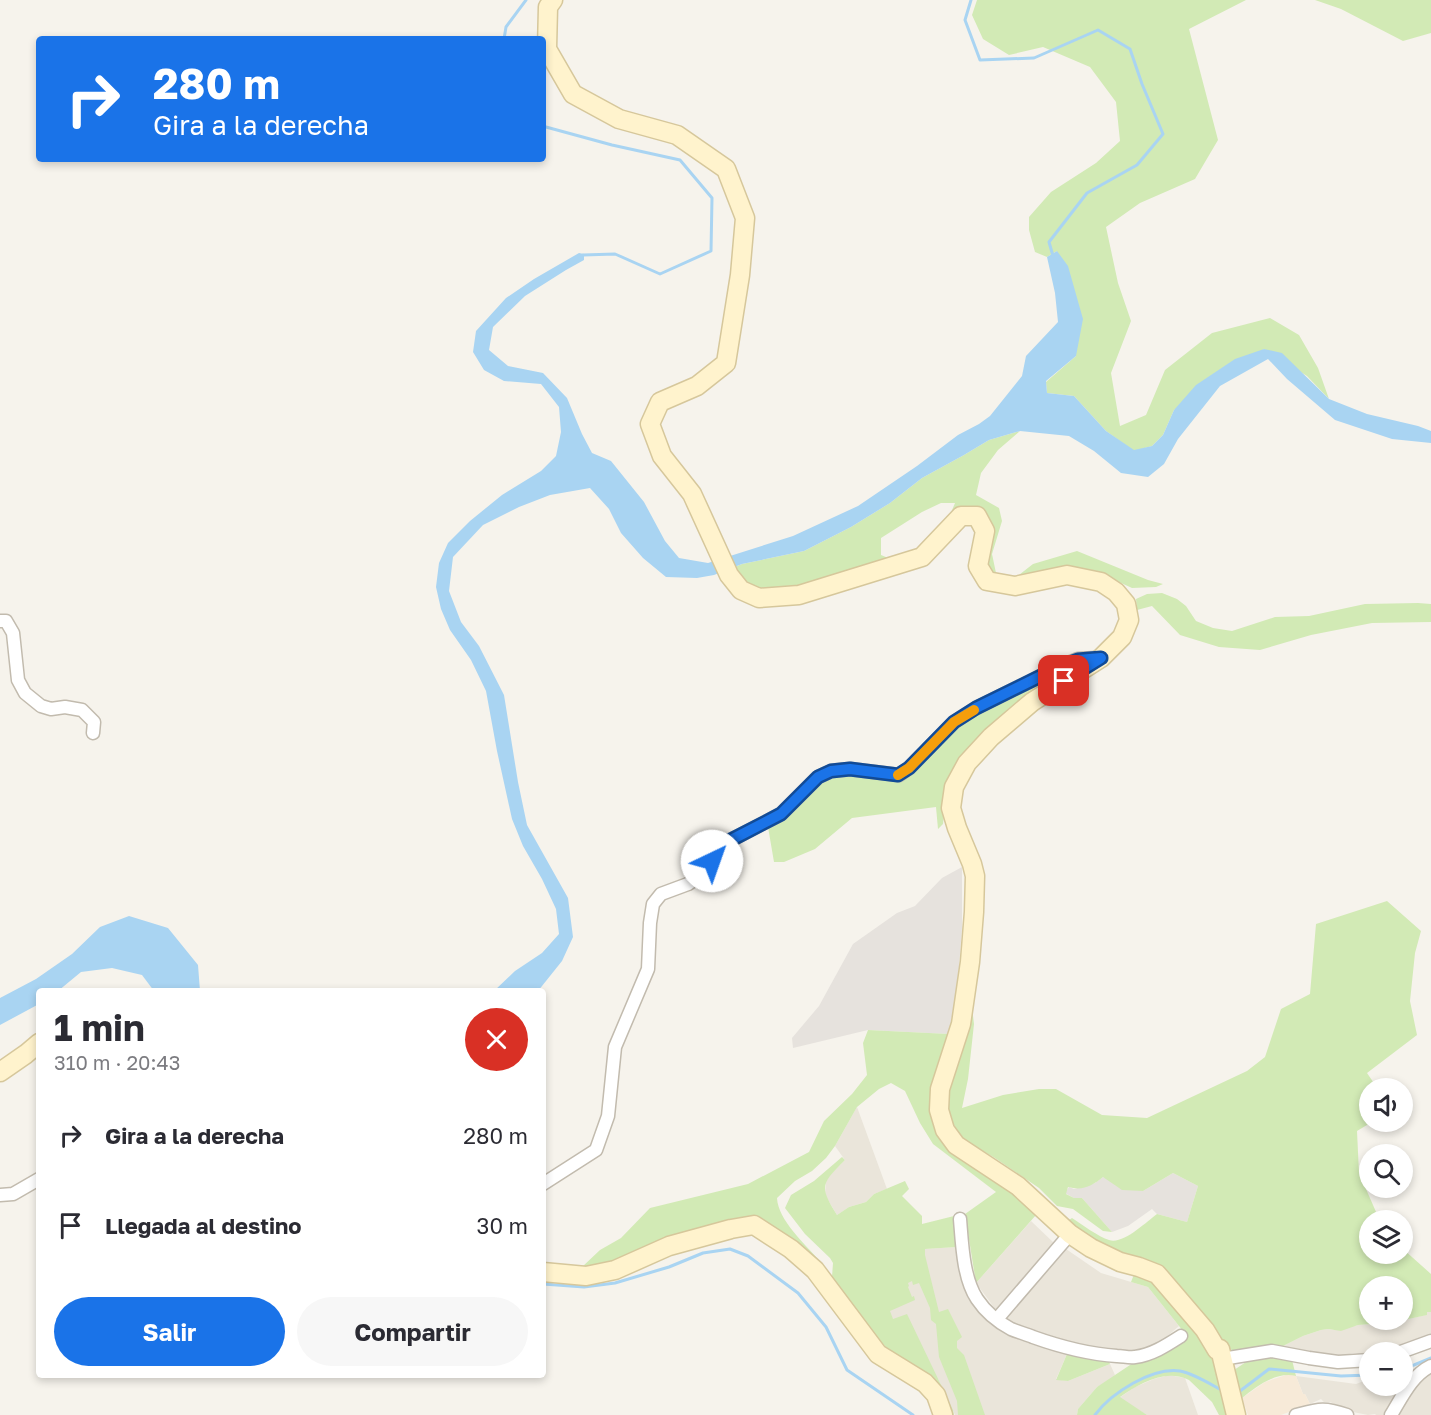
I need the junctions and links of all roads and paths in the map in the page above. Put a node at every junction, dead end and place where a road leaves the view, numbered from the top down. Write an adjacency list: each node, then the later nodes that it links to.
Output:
1 (554, 0): 3 (main road)
2 (0, 621): 4 (street)
3 (1101, 658): 8 (street); 11 (main road)
4 (93, 732)
5 (36, 1046): 6 (main road)
6 (0, 1072)
7 (36, 1181): 9 (street)
8 (546, 1182)
9 (0, 1195)
10 (960, 1219): 13 (street)
11 (1070, 1234): 13 (street); 17 (main road)
12 (546, 1272): 20 (main road)
13 (997, 1319): 14 (street)
14 (1181, 1336)
15 (1431, 1341): 16 (street)
16 (1413, 1348)
17 (1224, 1358): 18 (street); 21 (main road)
18 (1359, 1361)
19 (1431, 1366): 24 (street)
20 (943, 1415)
21 (1236, 1415)
22 (1296, 1415): 23 (street)
23 (1347, 1415)
24 (1391, 1415)

